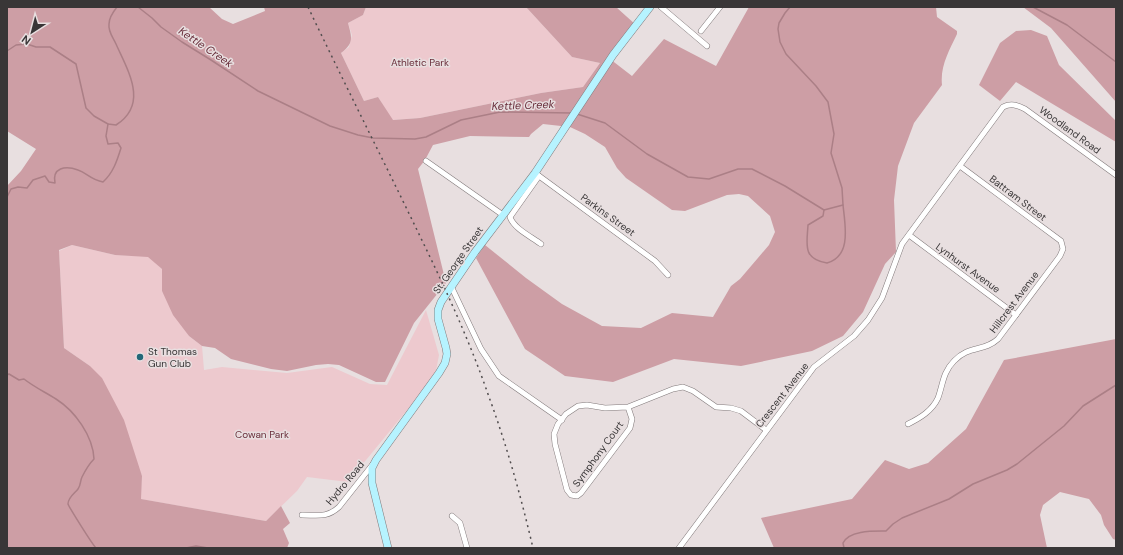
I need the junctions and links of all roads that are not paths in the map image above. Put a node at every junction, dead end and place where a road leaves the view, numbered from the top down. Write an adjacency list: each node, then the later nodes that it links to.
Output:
1 (650, 7): 9 (street, St. George Street)
2 (661, 7): 5 (street)
3 (720, 7): 4 (street)
4 (701, 31)
5 (708, 46)
6 (1012, 104): 8 (street, Crescent Avenue); 10 (street, Woodland Road)
7 (426, 161): 11 (street)
8 (960, 166): 12 (street, Crescent Avenue); 14 (street, Battram Street)
9 (537, 174): 11 (street, St. George Street); 13 (street); 15 (street, Parkins Street)
10 (1116, 175)
11 (503, 216): 16 (street, St. George Street)
12 (909, 235): 17 (street, Lynhurst Avenue); 21 (street, Crescent Avenue)
13 (542, 244)
14 (1063, 246): 17 (street, Hillcrest Avenue)
15 (668, 275)
16 (451, 286): 19 (street); 22 (street, St. George Street)
17 (1016, 315): 20 (street, Hillcrest Avenue)
18 (628, 407): 19 (street, Symphony Court); 19 (street, Symphony Court); 21 (street, Symphony Court)
19 (562, 420)
20 (908, 424)
21 (766, 430): 27 (street, Crescent Avenue)
22 (376, 460): 23 (street, Hydro Road); 25 (street, St. George Street)
23 (302, 515)
24 (452, 516): 26 (street)
25 (388, 548)
26 (467, 548)
27 (679, 548)

